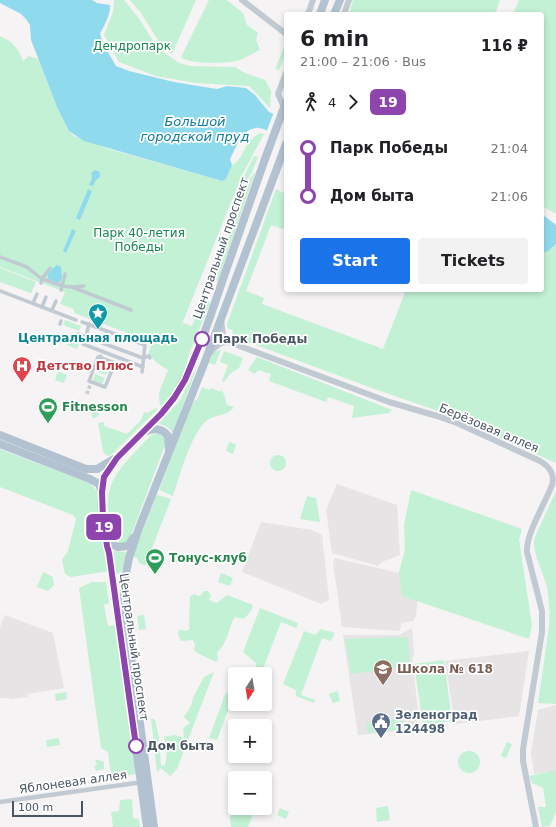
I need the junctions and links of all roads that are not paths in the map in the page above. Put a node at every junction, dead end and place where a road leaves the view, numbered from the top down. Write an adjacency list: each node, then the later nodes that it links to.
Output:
1 (242, 0): 10 (street)
2 (313, 0): 6 (street)
3 (325, 0): 7 (main road)
4 (340, 0): 8 (main road)
5 (349, 0): 9 (street)
6 (309, 12)
7 (321, 12)
8 (335, 12)
9 (345, 12)
10 (284, 32)
11 (284, 78): 12 (street)
12 (284, 106)
13 (284, 107): 43 (main road, Центральный проспект, bridge)
14 (284, 149): 30 (main road, Центральный проспект)
15 (0, 257): 18 (street)
16 (50, 268): 18 (street)
17 (65, 274): 20 (street)
18 (41, 281): 20 (street)
19 (84, 286): 21 (street)
20 (62, 288): 21 (street)
21 (72, 288): 28 (street)
22 (0, 291): 26 (street)
23 (37, 294): 26 (street)
24 (46, 297): 27 (street)
25 (56, 301): 29 (street)
26 (33, 303): 27 (street)
27 (42, 307): 29 (street)
28 (132, 308)
29 (52, 310): 31 (street)
30 (222, 313): 36 (street); 40 (main road, Центральный проспект)
31 (76, 320)
32 (82, 322): 33 (street)
33 (89, 324): 35 (street); 38 (street)
34 (78, 334): 35 (street)
35 (85, 340): 38 (street); 41 (street)
36 (229, 342): 40 (street); 58 (street, Берёзовая аллея)
37 (100, 358): 37 (street)
38 (143, 358): 39 (street); 41 (street)
39 (150, 358)
40 (206, 359): 46 (main road, Центральный проспект)
41 (143, 367): 42 (street)
42 (142, 372)
43 (141, 433): 46 (main road, Центральный проспект); 47 (main road, Центральный проспект)
44 (0, 435): 47 (main road)
45 (0, 444): 48 (main road)
46 (168, 454): 50 (main road, Центральный проспект)
47 (117, 458): 48 (main road, Центральный проспект)
48 (102, 492): 49 (main road, Центральный проспект)
49 (103, 519): 50 (main road, Центральный проспект); 52 (main road, Центральный проспект)
50 (139, 528): 51 (main road, Центральный проспект)
51 (128, 567): 52 (main road); 53 (main road, Центральный проспект)
52 (113, 577): 53 (main road, Центральный проспект)
53 (138, 735): 54 (main road, Центральный проспект)
54 (144, 782): 55 (street, Яблоневая аллея); 56 (main road, Центральный проспект); 57 (main road, Центральный проспект)
55 (0, 802)
56 (147, 827)
57 (154, 827)
58 (536, 827)

